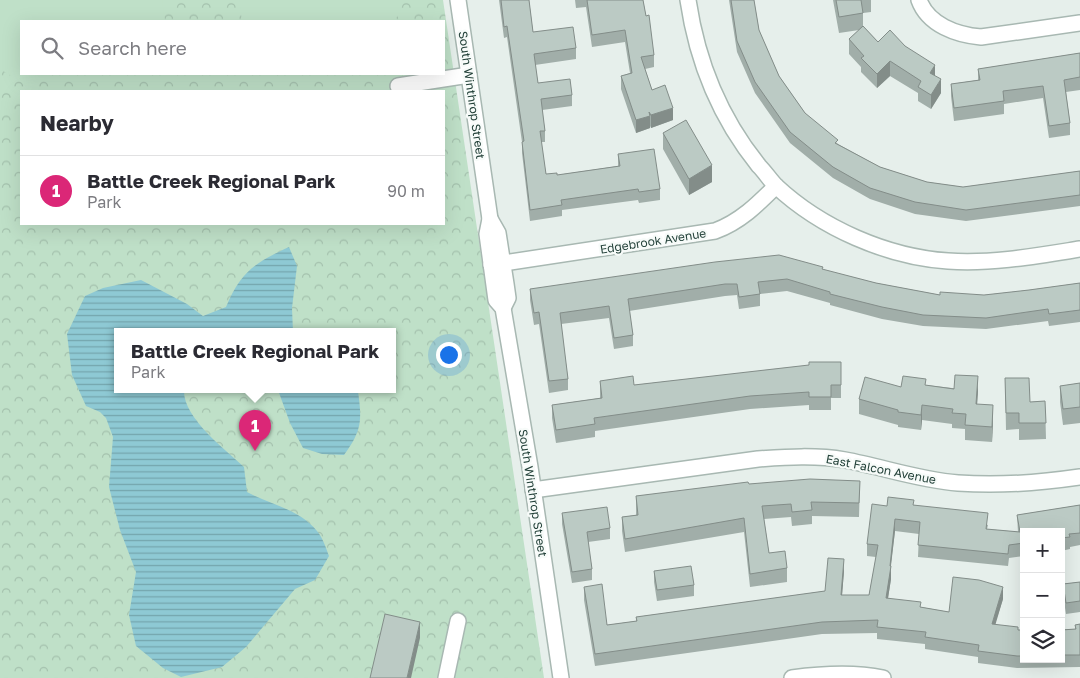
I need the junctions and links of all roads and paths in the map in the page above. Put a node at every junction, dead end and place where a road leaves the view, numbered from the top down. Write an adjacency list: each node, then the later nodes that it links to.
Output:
1 (458, 0): 5 (street, South Winthrop Street)
2 (688, 0): 7 (street)
3 (919, 0): 4 (street)
4 (1080, 22)
5 (469, 76): 6 (street); 9 (street, South Winthrop Street)
6 (398, 86)
7 (776, 186): 8 (street); 9 (street, Edgebrook Avenue)
8 (1080, 249)
9 (497, 264): 11 (street, South Winthrop Street)
10 (1080, 477): 11 (street, East Falcon Avenue)
11 (533, 490): 14 (street, South Winthrop Street)
12 (458, 621): 13 (street)
13 (446, 678)
14 (561, 678)
15 (792, 678): 16 (street)
16 (883, 678)

